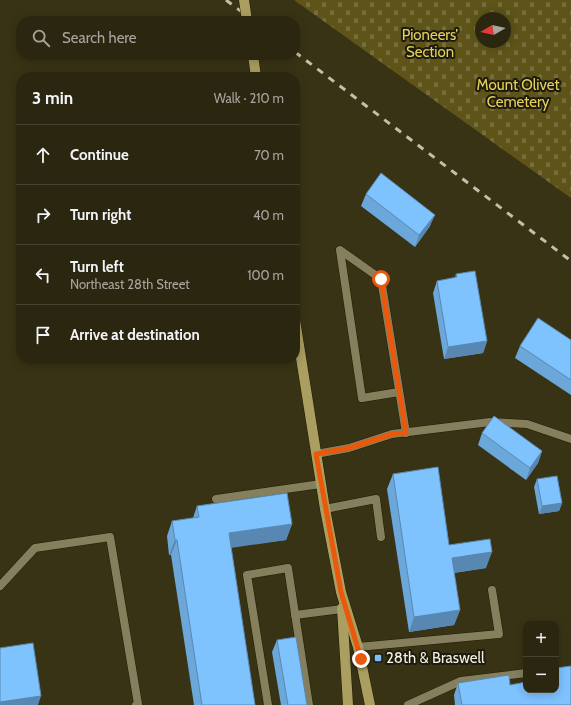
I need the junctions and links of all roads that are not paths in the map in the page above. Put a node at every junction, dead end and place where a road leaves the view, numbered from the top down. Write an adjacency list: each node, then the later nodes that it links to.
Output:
1 (244, 0): 2 (main road, bridge)
2 (246, 16)
3 (254, 60): 4 (main road)
4 (255, 72)
5 (300, 350): 9 (main road)
6 (399, 392): 6 (lane); 7 (lane)
7 (406, 433): 8 (lane); 9 (lane)
8 (571, 439)
9 (316, 454): 10 (main road)
10 (321, 484): 11 (lane); 12 (main road)
11 (216, 499)
12 (325, 509): 13 (lane); 16 (main road)
13 (381, 537)
14 (0, 586): 21 (lane)
15 (492, 590): 19 (lane)
16 (341, 592): 17 (main road); 19 (main road)
17 (342, 609): 18 (lane); 24 (main road)
18 (295, 615): 22 (lane); 23 (lane)
19 (358, 647): 25 (main road)
20 (523, 673): 26 (lane)
21 (136, 705)
22 (268, 705)
23 (309, 705)
24 (348, 705)
25 (370, 705)
26 (408, 705)

